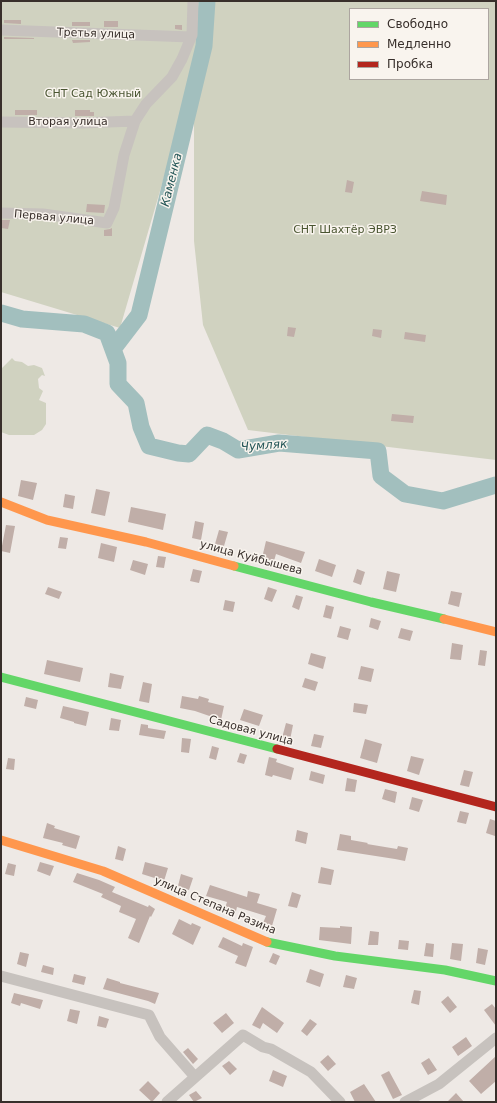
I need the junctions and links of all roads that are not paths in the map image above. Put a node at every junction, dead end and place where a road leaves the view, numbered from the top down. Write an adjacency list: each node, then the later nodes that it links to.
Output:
1 (193, 1): 3 (street)
2 (1, 30): 3 (street, Третья улица)
3 (191, 37): 5 (street)
4 (1, 122): 5 (street, Вторая улица)
5 (135, 122): 6 (street, Первая улица)
6 (1, 213)
7 (1, 502): 8 (street, улица Куйбышева)
8 (496, 632)
9 (1, 677): 10 (street, Садовая улица)
10 (496, 807)
11 (1, 840): 13 (street, улица Степана Разина)
12 (1, 976): 15 (street)
13 (496, 981)
14 (496, 1038): 18 (street)
15 (195, 1077): 16 (street); 17 (street)
16 (168, 1102)
17 (340, 1102)
18 (405, 1102)

